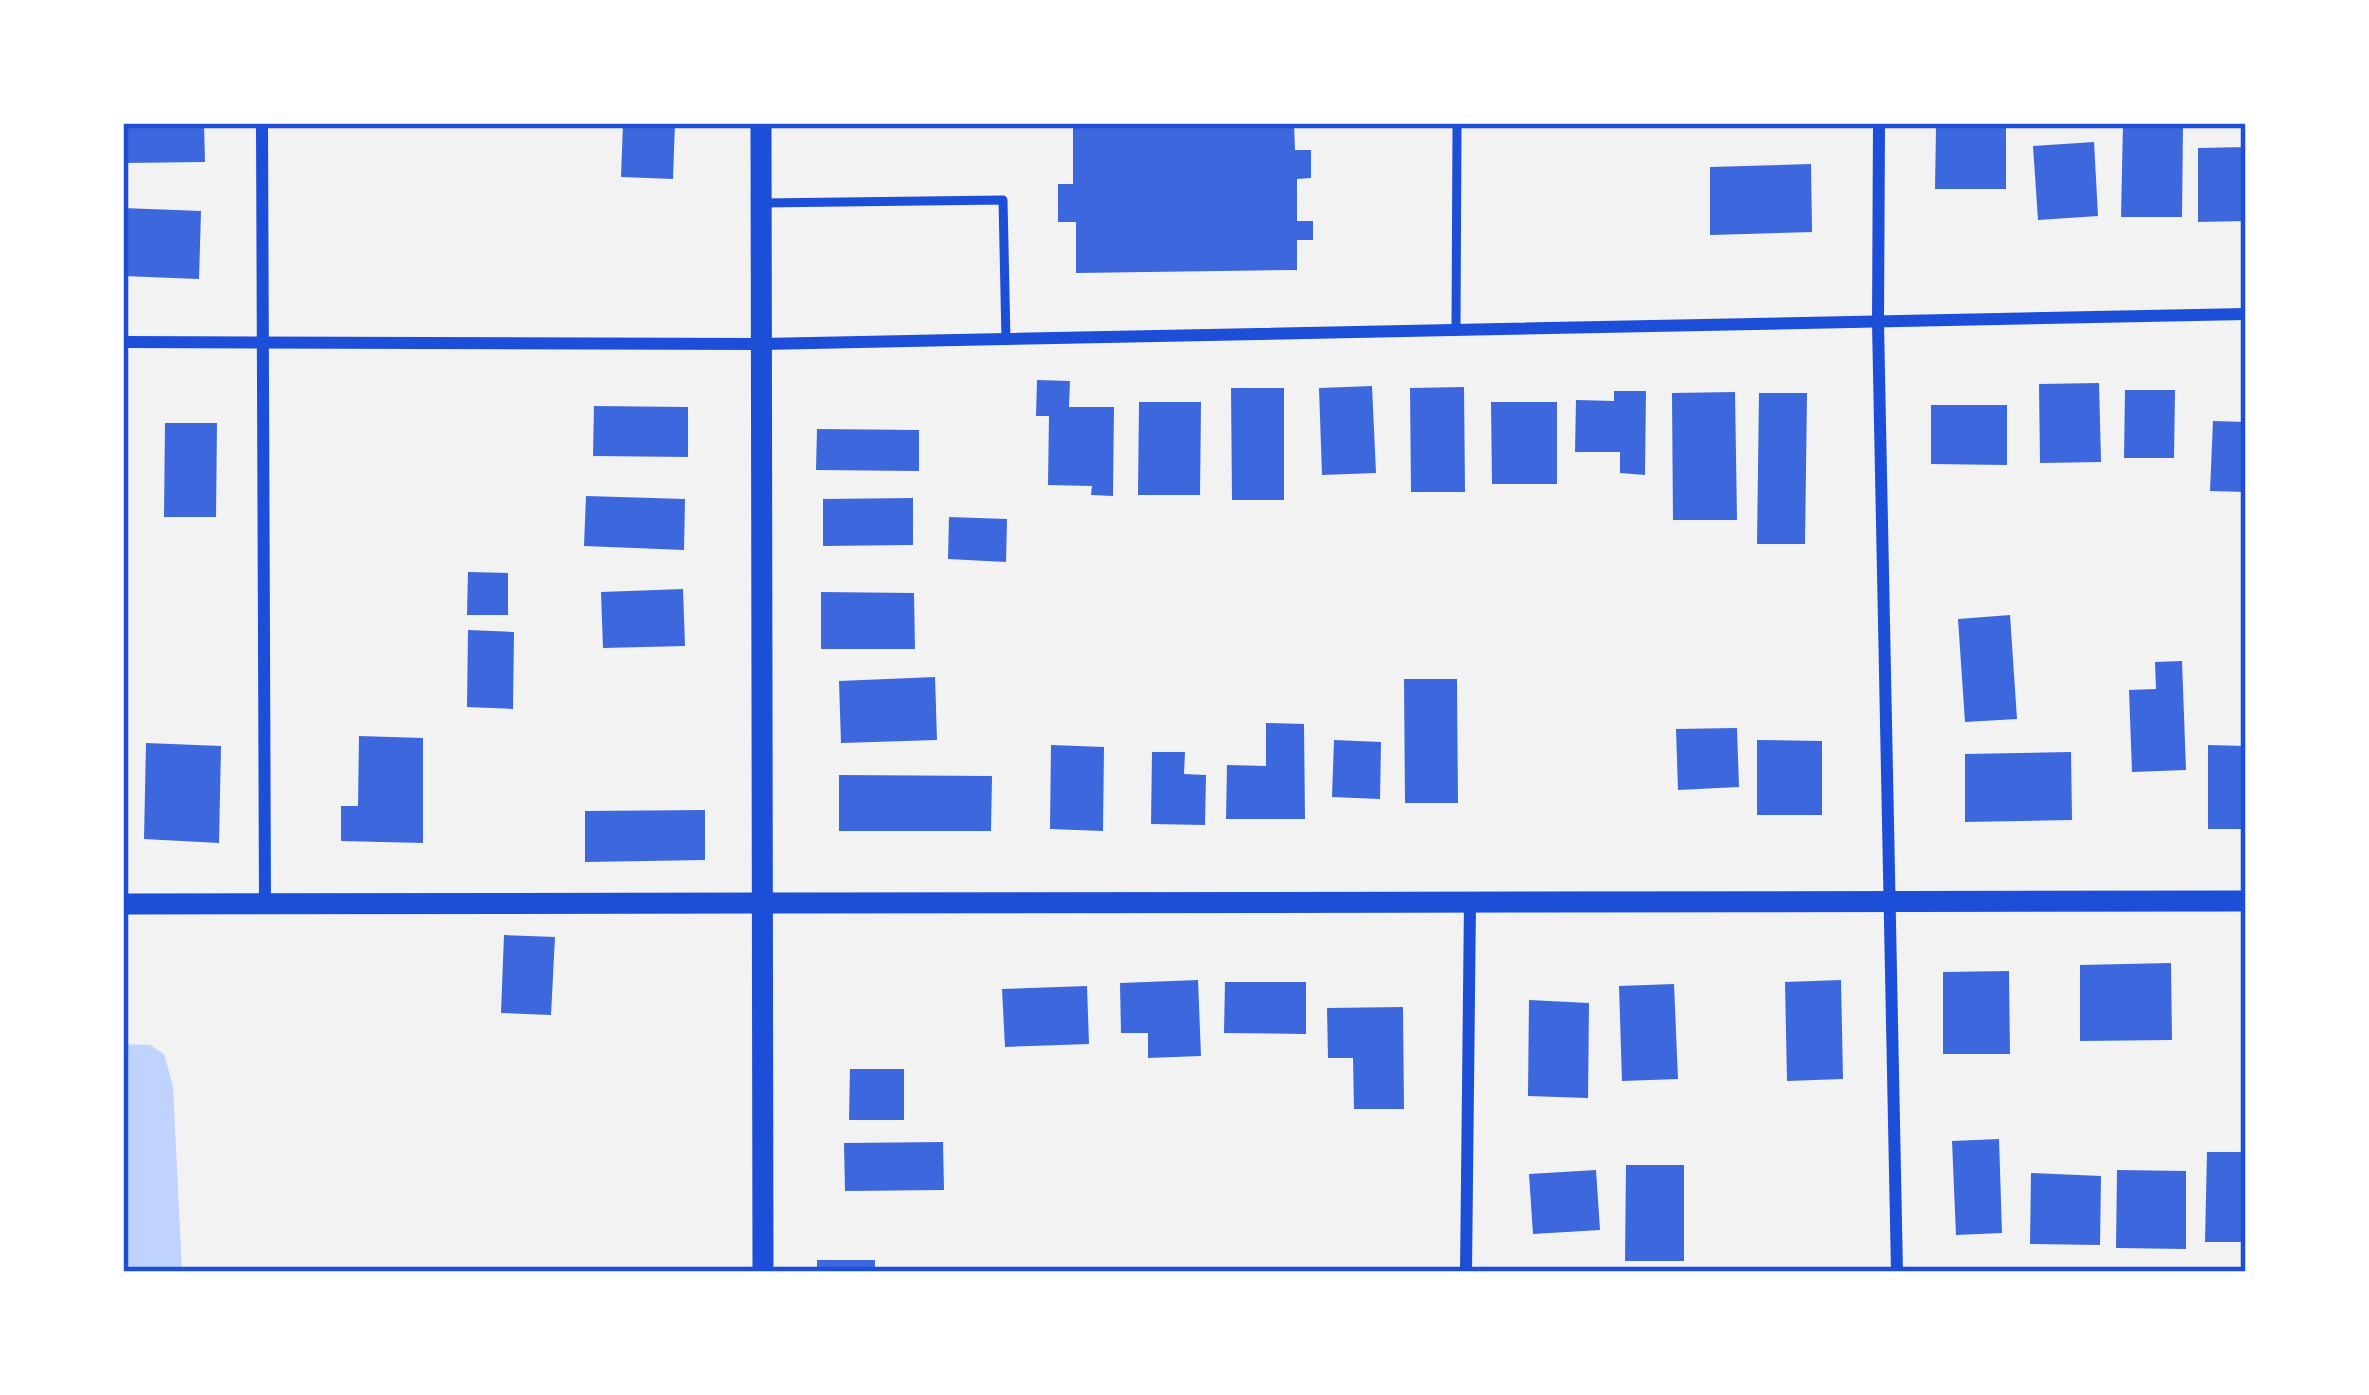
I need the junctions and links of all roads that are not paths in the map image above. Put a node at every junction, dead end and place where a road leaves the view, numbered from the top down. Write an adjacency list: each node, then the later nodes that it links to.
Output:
1 (262, 123): 11 (street)
2 (761, 123): 5 (street)
3 (1457, 123): 8 (lane)
4 (1880, 123): 7 (street)
5 (761, 203): 9 (lane); 12 (street)
6 (2246, 314): 7 (street)
7 (1878, 323): 8 (street); 18 (street)
8 (1456, 331): 9 (street)
9 (1006, 340): 12 (street)
10 (123, 342): 11 (street)
11 (262, 342): 12 (street); 16 (street)
12 (761, 344): 17 (street)
13 (2246, 901): 18 (street)
14 (1470, 902): 17 (street); 18 (street); 20 (street)
15 (123, 904): 16 (street)
16 (265, 904): 17 (street)
17 (761, 904): 19 (street)
18 (1889, 904): 21 (street)
19 (763, 1272)
20 (1466, 1272)
21 (1897, 1272)

